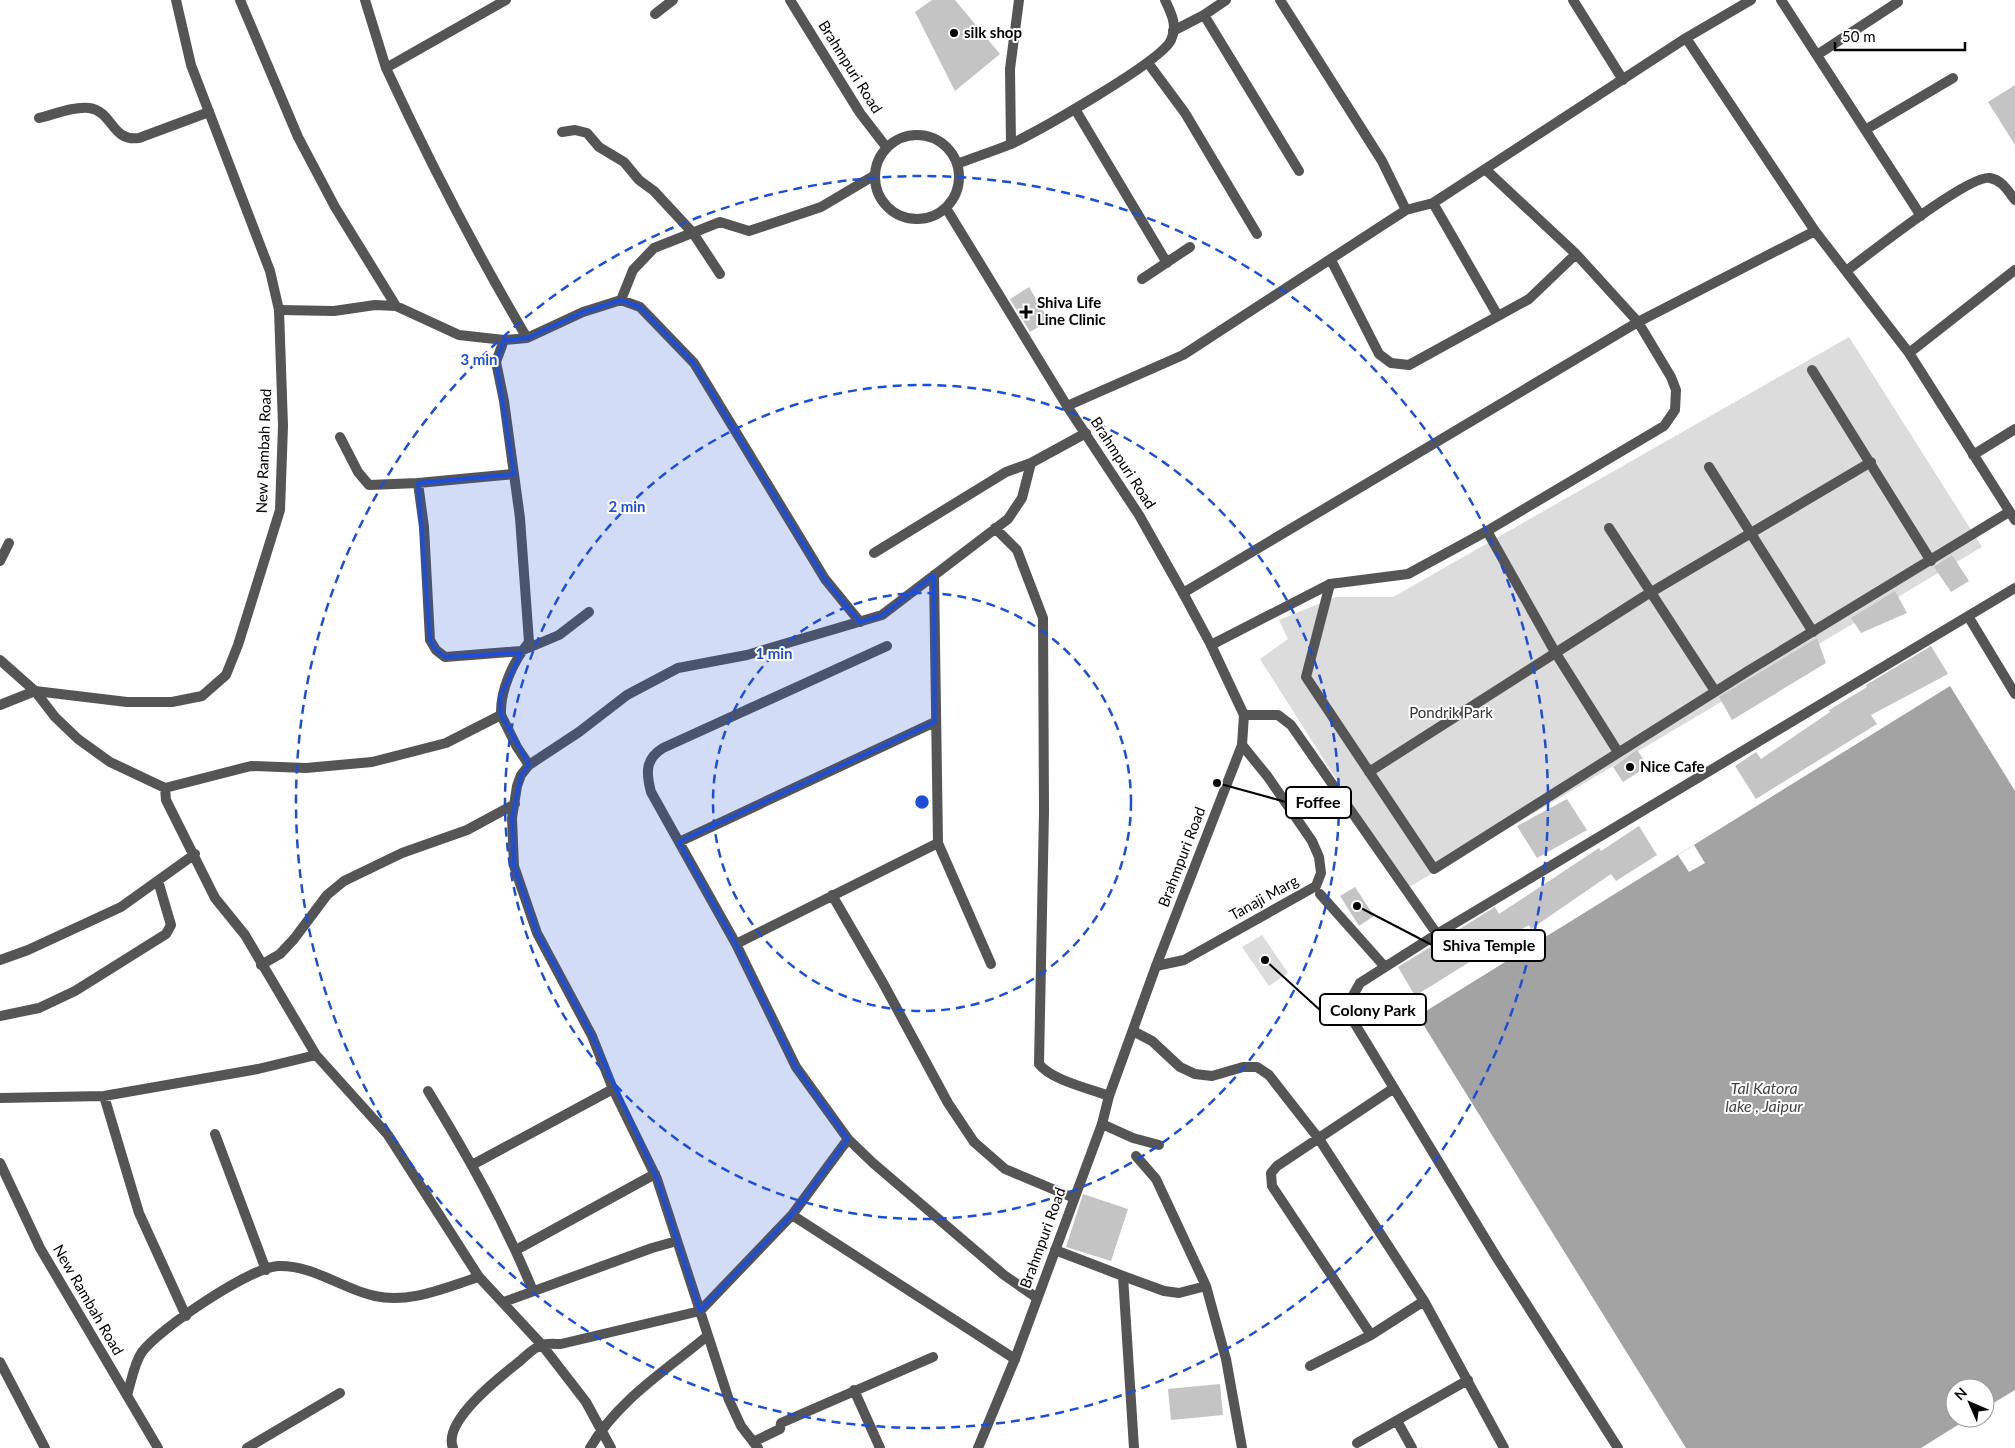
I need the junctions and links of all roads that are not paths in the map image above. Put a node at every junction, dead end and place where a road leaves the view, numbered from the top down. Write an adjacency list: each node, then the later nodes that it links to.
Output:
1 (176, 0): 25 (street, New Rambah Road)
2 (240, 0): 52 (street)
3 (365, 0): 21 (street)
4 (506, 0): 21 (street)
5 (673, 0): 15 (street)
6 (790, 0): 30 (street, Brahmpuri Road)
7 (1019, 0): 29 (street)
8 (1165, 0): 17 (street)
9 (1226, 0): 16 (street)
10 (1280, 0): 38 (street)
11 (1573, 0): 23 (street)
12 (1751, 0): 18 (street)
13 (1781, 0): 19 (street)
14 (1898, 2): 19 (street)
15 (655, 14)
16 (1204, 15): 17 (street); 33 (street)
17 (1173, 31): 20 (street)
18 (1686, 38): 23 (street); 40 (street)
19 (1817, 55): 27 (street)
20 (1148, 62): 24 (street); 42 (street)
21 (386, 68): 56 (street)
22 (1953, 78): 27 (street)
23 (1623, 80): 32 (street)
24 (1075, 109): 29 (street); 46 (street)
25 (209, 112): 26 (street); 53 (street, New Rambah Road)
26 (39, 118)
27 (1865, 130): 39 (street)
28 (562, 132): 41 (street)
29 (1011, 144): 31 (street)
30 (887, 148): 31 (street); 34 (street)
31 (957, 164): 37 (street)
32 (1485, 169): 36 (street); 44 (street)
33 (1299, 171)
34 (875, 176): 37 (street); 41 (street)
35 (2015, 200): 39 (street)
36 (1433, 203): 38 (street); 54 (street)
37 (946, 208): 60 (street, Brahmpuri Road)
38 (1406, 210): 45 (street)
39 (1921, 216): 48 (street)
40 (1815, 231): 48 (street); 55 (street)
41 (693, 233): 49 (street); 51 (street)
42 (1257, 234)
43 (1190, 247): 46 (street)
44 (1576, 254): 54 (street); 55 (street)
45 (1331, 260): 54 (street); 60 (street)
46 (1167, 263): 50 (street)
47 (2015, 270): 58 (street)
48 (1846, 271): 58 (street)
49 (720, 274)
50 (1142, 279)
51 (621, 300): 56 (street); 86 (street)
52 (396, 306): 53 (street); 57 (street)
53 (279, 310): 93 (street, New Rambah Road)
54 (1498, 316)
55 (1638, 322): 73 (street); 82 (street)
56 (527, 338): 57 (street)
57 (504, 340): 68 (street)
58 (1909, 353): 64 (street)
59 (1812, 370): 65 (street)
60 (1067, 406): 62 (street, Brahmpuri Road)
61 (2015, 429): 64 (street)
62 (1086, 433): 66 (street); 82 (street, Brahmpuri Road)
63 (340, 437): 69 (street)
64 (1973, 455): 70 (street)
65 (1871, 462): 74 (street); 78 (street)
66 (1031, 463): 71 (street); 76 (street)
67 (1709, 467): 74 (street)
68 (514, 474): 69 (street); 90 (street)
69 (418, 483): 90 (street)
70 (2012, 516): 78 (street)
71 (995, 528): 79 (street); 126 (street)
72 (1609, 528): 83 (street)
73 (1488, 531): 80 (street); 91 (street)
74 (1751, 533): 83 (street); 87 (street)
75 (9, 544): 77 (street)
76 (874, 552)
77 (0, 561)
78 (1931, 561): 87 (street)
79 (934, 575): 86 (street); 99 (street)
80 (1330, 584): 88 (street); 103 (street)
81 (2015, 588): 85 (street)
82 (1184, 593): 88 (street, Brahmpuri Road)
83 (1650, 593): 91 (street); 94 (street)
84 (589, 612): 90 (street)
85 (1968, 616): 95 (street); 112 (street)
86 (860, 622): 102 (street)
87 (1812, 632): 94 (street)
88 (1211, 645): 97 (street, Brahmpuri Road)
89 (887, 646): 106 (street)
90 (521, 652): 98 (street)
91 (1555, 652): 101 (street); 103 (street)
92 (0, 660): 93 (street)
93 (34, 690): 96 (street); 104 (street)
94 (1715, 692): 101 (street)
95 (2015, 694)
96 (0, 705)
97 (1244, 715): 100 (street, Brahmpuri Road); 112 (street)
98 (500, 716): 102 (street); 104 (street)
99 (935, 722): 106 (street); 107 (street)
100 (1242, 745): 117 (street, Brahmpuri Road); 117 (street, Tanaji Marg)
101 (1618, 752): 103 (street)
102 (530, 765): 105 (street)
103 (1369, 772)
104 (165, 788): 108 (street)
105 (515, 804): 116 (street); 123 (street)
106 (679, 842): 113 (street)
107 (938, 842): 111 (street); 115 (street)
108 (194, 854): 109 (street); 116 (street)
109 (158, 881): 114 (street); 119 (street)
110 (1320, 894): 118 (street)
111 (832, 895): 113 (street); 137 (street)
112 (1438, 934): 118 (street)
113 (736, 944): 130 (street)
114 (0, 960)
115 (991, 964)
116 (261, 965): 121 (street)
117 (1156, 966): 120 (street, Brahmpuri Road)
118 (1385, 967): 122 (street)
119 (0, 1016)
120 (1133, 1031): 126 (street, Brahmpuri Road); 131 (street)
121 (316, 1055): 125 (street); 144 (street)
122 (1394, 1088): 131 (street); 179 (street)
123 (613, 1089): 135 (street); 136 (street)
124 (428, 1090): 135 (street)
125 (104, 1096): 127 (street); 151 (street)
126 (1109, 1096): 128 (street, Brahmpuri Road)
127 (0, 1098)
128 (1102, 1124): 132 (street); 137 (street, Brahmpuri Road)
129 (216, 1134): 142 (street)
130 (848, 1139): 138 (street); 147 (street)
131 (1319, 1139): 149 (street); 152 (street)
132 (1159, 1145)
133 (1136, 1156): 145 (street)
134 (0, 1163): 162 (street, New Rambah Road)
135 (472, 1165): 140 (street)
136 (655, 1174): 139 (street); 140 (street)
137 (1074, 1198): 141 (street, Brahmpuri Road)
138 (792, 1215): 150 (street); 156 (street)
139 (677, 1241): 146 (street); 150 (street)
140 (516, 1250): 146 (street)
141 (1055, 1250): 143 (street); 147 (street, Brahmpuri Road)
142 (266, 1270): 144 (street); 151 (street)
143 (1123, 1276): 145 (street); 175 (street)
144 (479, 1277): 148 (street)
145 (1206, 1286): 176 (street)
146 (533, 1291): 148 (street)
147 (1037, 1298): 156 (street, Brahmpuri Road)
148 (504, 1302): 154 (street)
149 (1424, 1302): 152 (street); 159 (street)
150 (700, 1311): 153 (street); 154 (street)
151 (186, 1316): 162 (street)
152 (1371, 1334): 158 (street)
153 (706, 1337): 164 (street); 166 (street)
154 (542, 1345): 164 (street); 170 (street)
155 (933, 1357): 160 (street)
156 (1015, 1359): 174 (street, Brahmpuri Road)
157 (0, 1362): 167 (street)
158 (1310, 1366)
159 (1468, 1380): 163 (street); 178 (street)
160 (854, 1390): 166 (street); 173 (street)
161 (340, 1393): 169 (street)
162 (127, 1395): 168 (street, New Rambah Road)
163 (1397, 1421): 165 (street); 177 (street)
164 (601, 1430): 171 (street); 172 (street)
165 (1357, 1443)
166 (755, 1445)
167 (44, 1448)
168 (158, 1448)
169 (247, 1448)
170 (453, 1448)
171 (590, 1448)
172 (610, 1448)
173 (880, 1448)
174 (978, 1448)
175 (1134, 1448)
176 (1242, 1448)
177 (1412, 1448)
178 (1504, 1448)
179 (1618, 1448)

